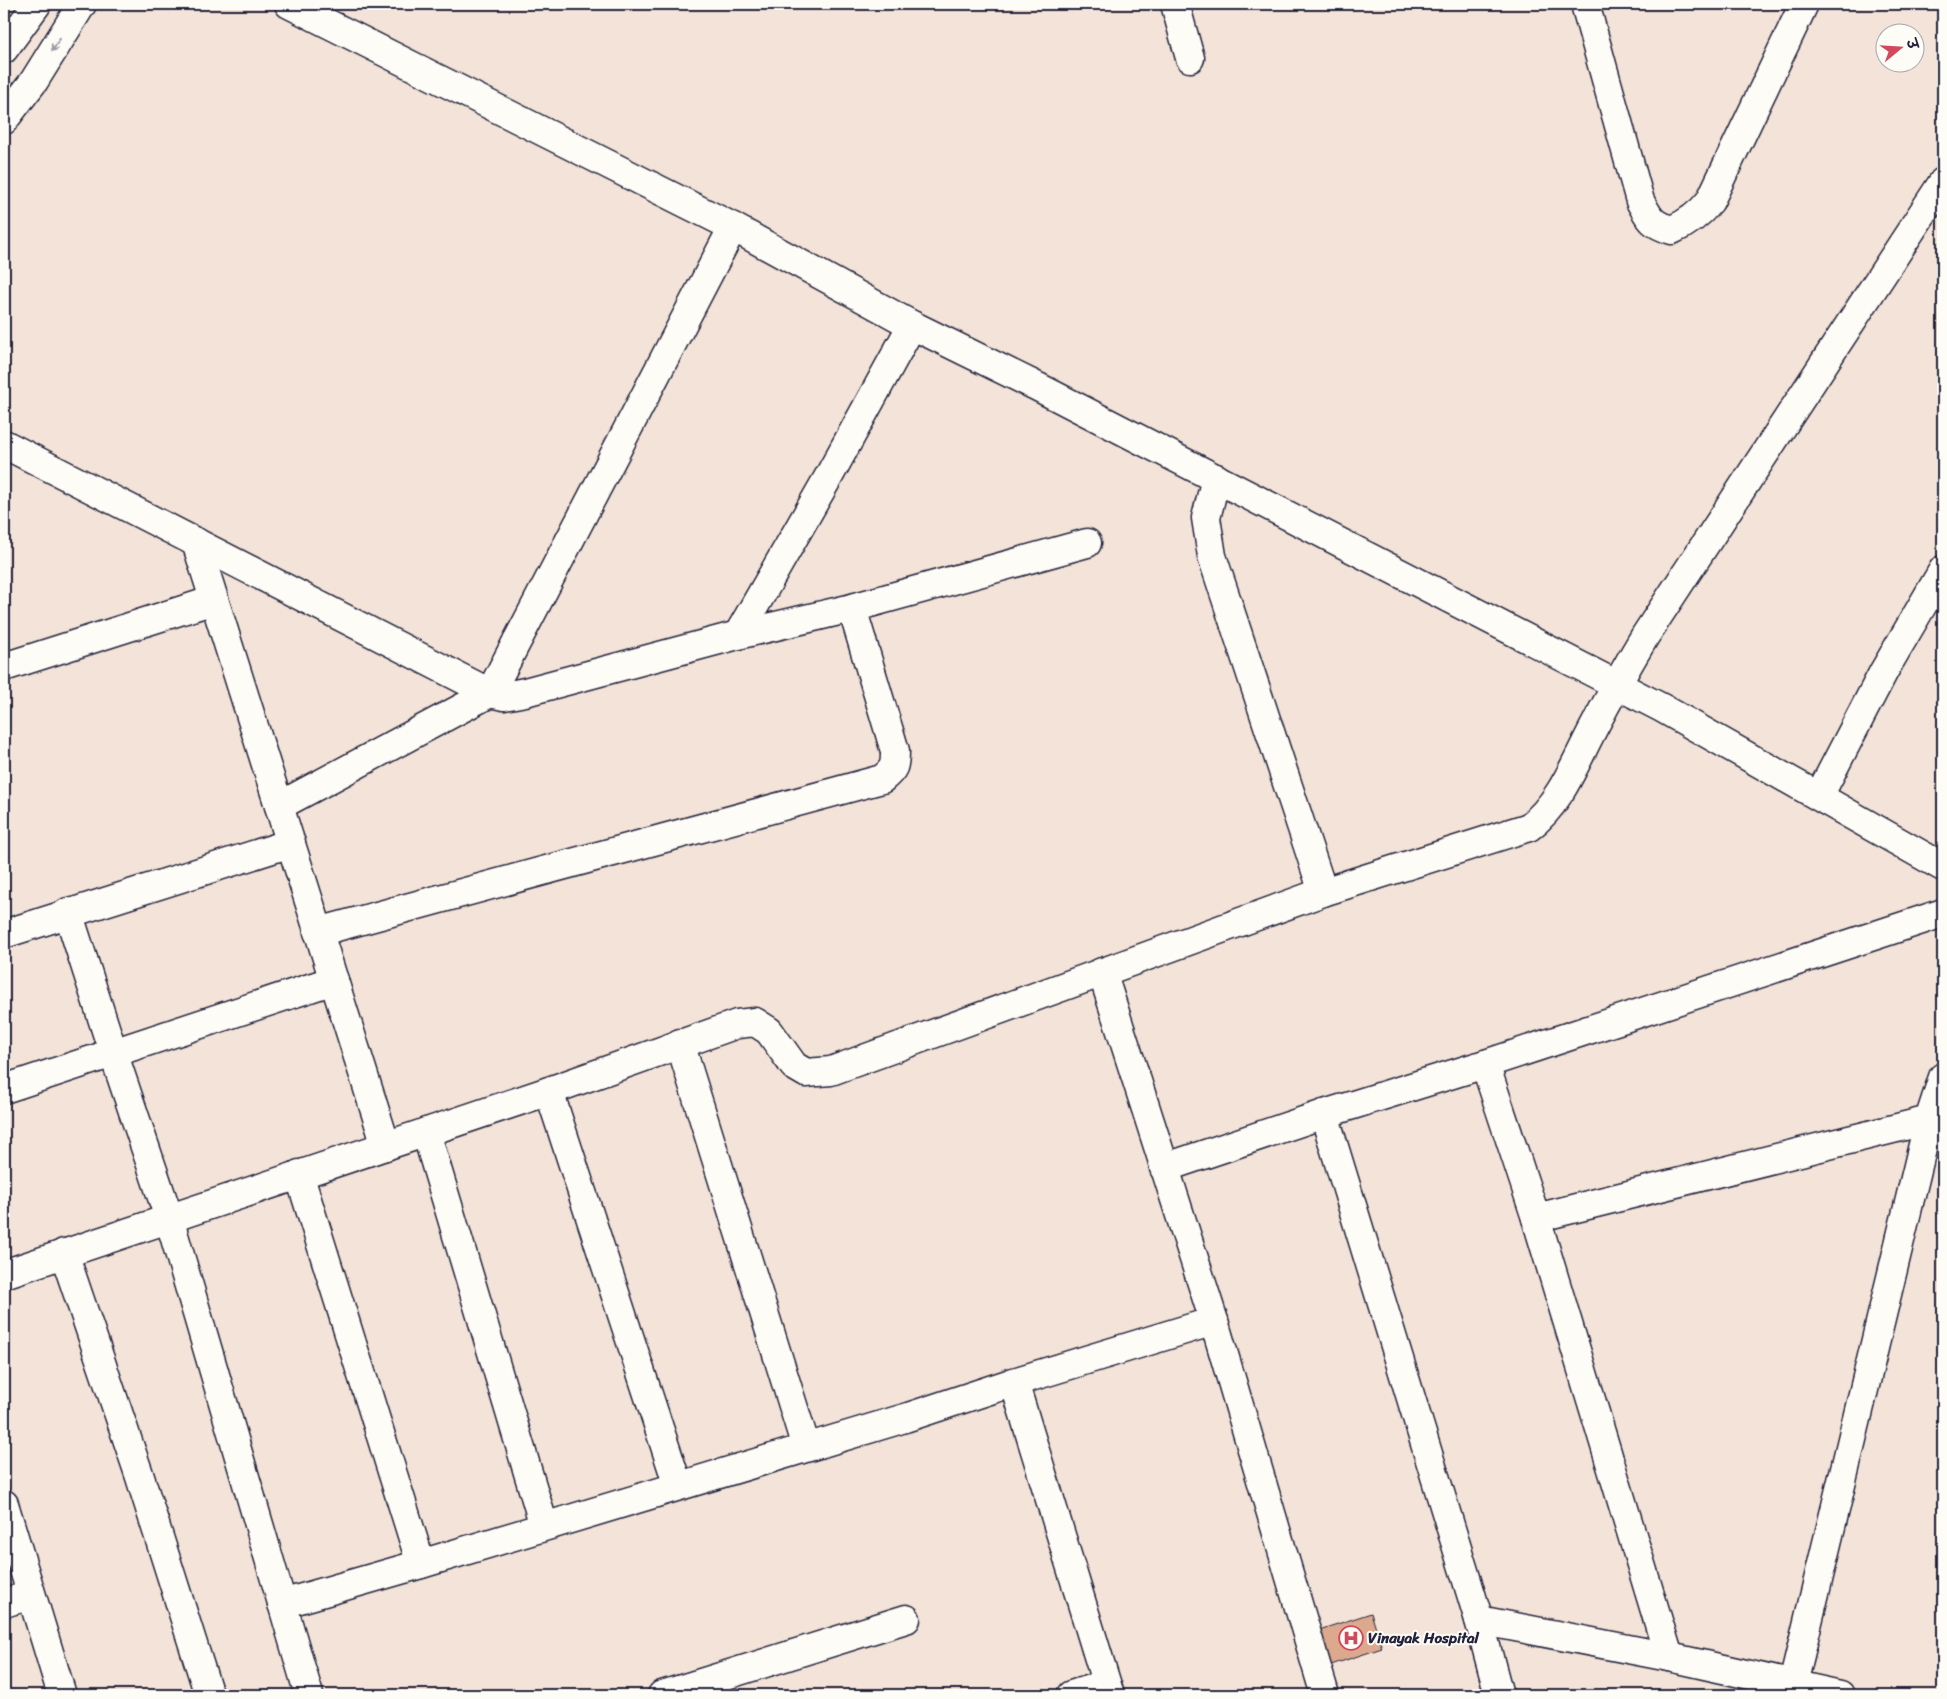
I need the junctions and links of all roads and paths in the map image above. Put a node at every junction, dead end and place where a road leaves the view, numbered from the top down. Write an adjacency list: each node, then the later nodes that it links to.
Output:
1 (37, 4): 7 (street)
2 (82, 4): 9 (street, one-way to 9)
3 (290, 4): 11 (street)
4 (1175, 4): 8 (street)
5 (1585, 4): 6 (street)
6 (1804, 4)
7 (4, 49)
8 (1190, 58)
9 (4, 120)
10 (1943, 182): 22 (street)
11 (733, 227): 12 (street); 23 (street)
12 (912, 325): 14 (street); 20 (street)
13 (4, 444): 15 (street)
14 (1216, 478): 22 (street); 28 (street)
15 (196, 542): 18 (street); 23 (street)
16 (1087, 543): 19 (street)
17 (1943, 570): 24 (street)
18 (214, 600): 21 (street); 25 (street)
19 (852, 608): 20 (street); 31 (street)
20 (738, 635): 23 (street)
21 (4, 667)
22 (1616, 685): 24 (street); 28 (street)
23 (490, 693): 25 (street)
24 (1819, 796): 27 (street)
25 (279, 806): 26 (street)
26 (291, 843): 29 (street); 31 (street)
27 (1943, 867)
28 (1323, 892): 33 (street)
29 (68, 912): 32 (street); 36 (street)
30 (1943, 913): 37 (street)
31 (318, 932): 34 (street)
32 (4, 934)
33 (1102, 972): 35 (street); 45 (street)
34 (334, 980): 36 (street); 44 (street)
35 (680, 1043): 40 (street); 53 (street)
36 (113, 1052): 39 (street); 47 (street)
37 (1485, 1064): 41 (street); 48 (street)
38 (1943, 1077): 42 (street)
39 (4, 1089)
40 (549, 1091): 43 (street); 54 (street)
41 (1324, 1114): 45 (street); 62 (street)
42 (1929, 1120): 48 (street); 64 (street)
43 (426, 1132): 44 (street); 56 (street)
44 (386, 1146): 46 (street)
45 (1164, 1168): 51 (street)
46 (299, 1174): 47 (street); 57 (street)
47 (169, 1218): 49 (street); 60 (street)
48 (1536, 1218): 63 (street)
49 (64, 1253): 50 (street); 67 (street)
50 (4, 1274)
51 (1214, 1321): 52 (street); 71 (street)
52 (1014, 1382): 53 (street); 65 (street)
53 (806, 1447): 54 (street)
54 (678, 1486): 56 (street)
55 (4, 1504): 58 (street)
56 (544, 1526): 57 (street)
57 (421, 1564): 60 (street)
58 (31, 1594): 59 (street); 66 (street)
59 (4, 1603)
60 (282, 1604): 68 (street)
61 (906, 1619): 69 (street)
62 (1480, 1620): 63 (street); 72 (street)
63 (1669, 1657): 64 (street)
64 (1793, 1684): 73 (street)
65 (1108, 1690): 70 (street)
66 (62, 1695)
67 (209, 1695)
68 (309, 1695)
69 (662, 1695)
70 (1071, 1695)
71 (1325, 1695)
72 (1499, 1695)
73 (1840, 1695)

